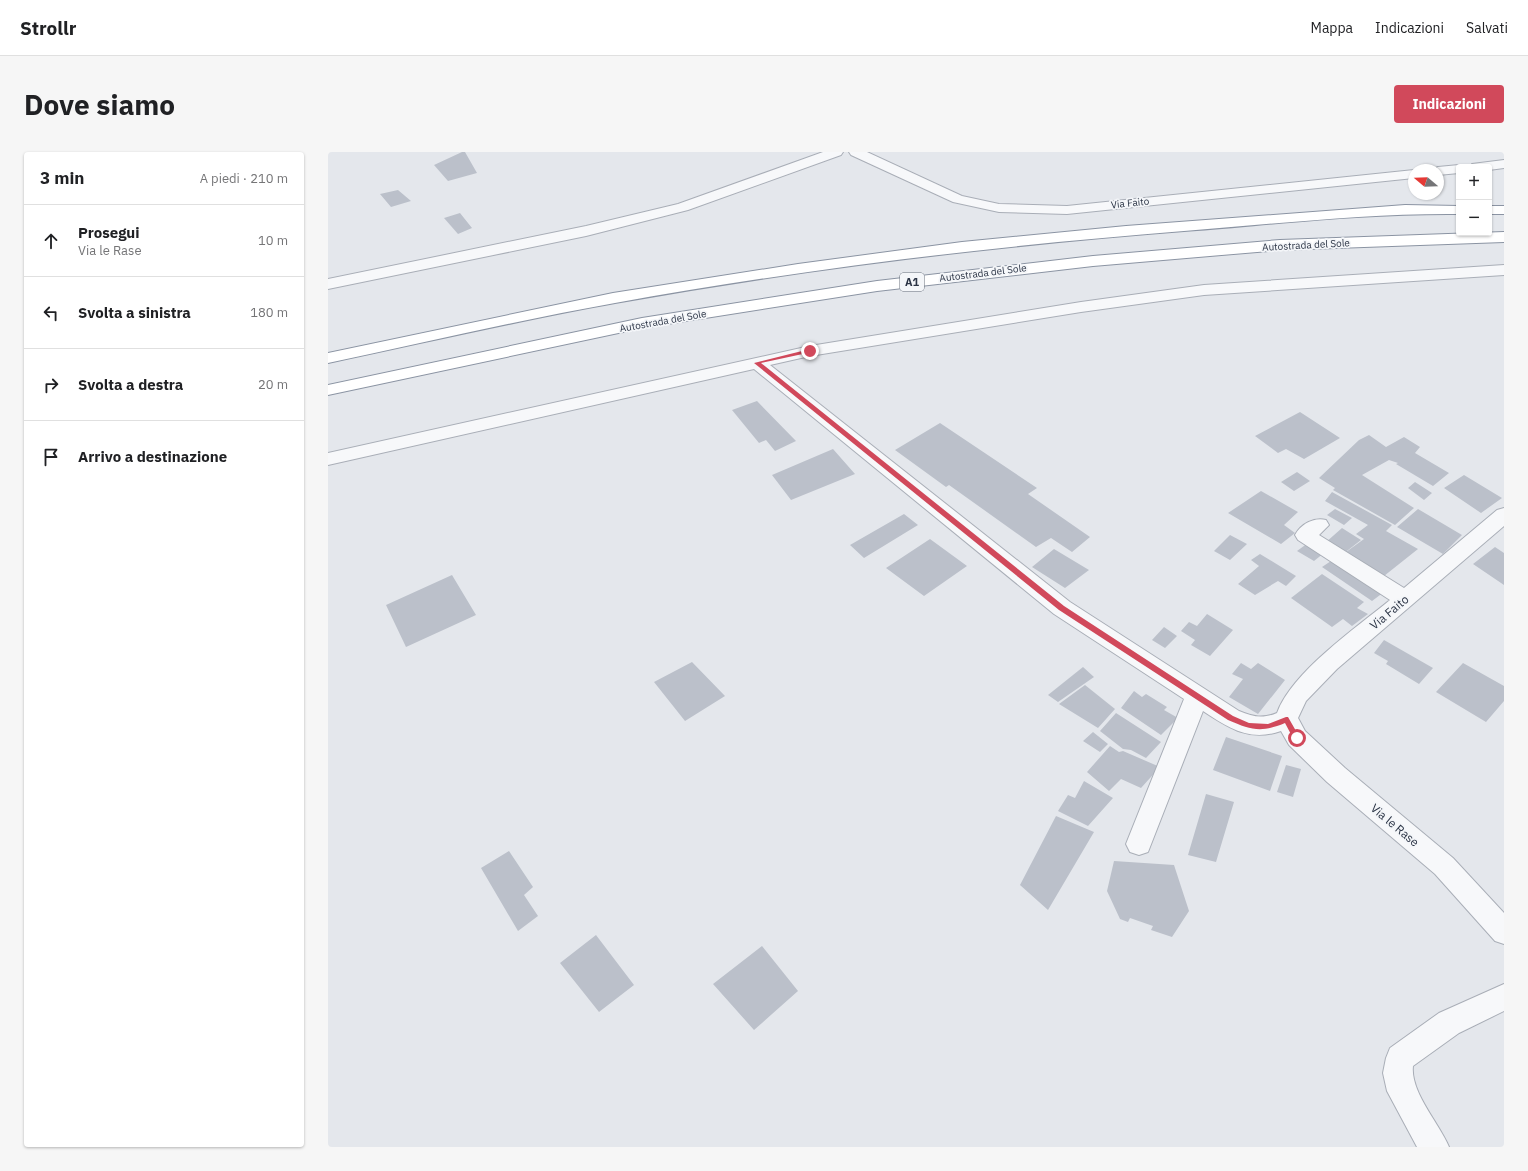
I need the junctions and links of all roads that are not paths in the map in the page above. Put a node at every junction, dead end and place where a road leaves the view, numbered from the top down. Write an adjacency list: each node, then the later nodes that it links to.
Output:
1 (836, 152): 13 (street)
2 (856, 152): 7 (street, Via Faito)
3 (1504, 164): 4 (street)
4 (1492, 165)
5 (1456, 169): 6 (street)
6 (1444, 170)
7 (1408, 175)
8 (1456, 210): 14 (highway, A1)
9 (1492, 210): 10 (highway)
10 (1504, 210)
11 (1504, 237): 16 (highway, Autostrada del Sole / A1)
12 (1504, 270): 15 (street)
13 (328, 284)
14 (328, 358)
15 (757, 363): 17 (street); 21 (street)
16 (328, 390)
17 (328, 459)
18 (1504, 515): 20 (street, Via Faito)
19 (1319, 525): 20 (street)
20 (1405, 599): 22 (street, Via Faito)
21 (1197, 696): 22 (street); 23 (street)
22 (1286, 719): 24 (street, Via le Rase)
23 (1139, 844)
24 (1504, 932)
25 (1504, 997): 26 (street)
26 (1434, 1147)

